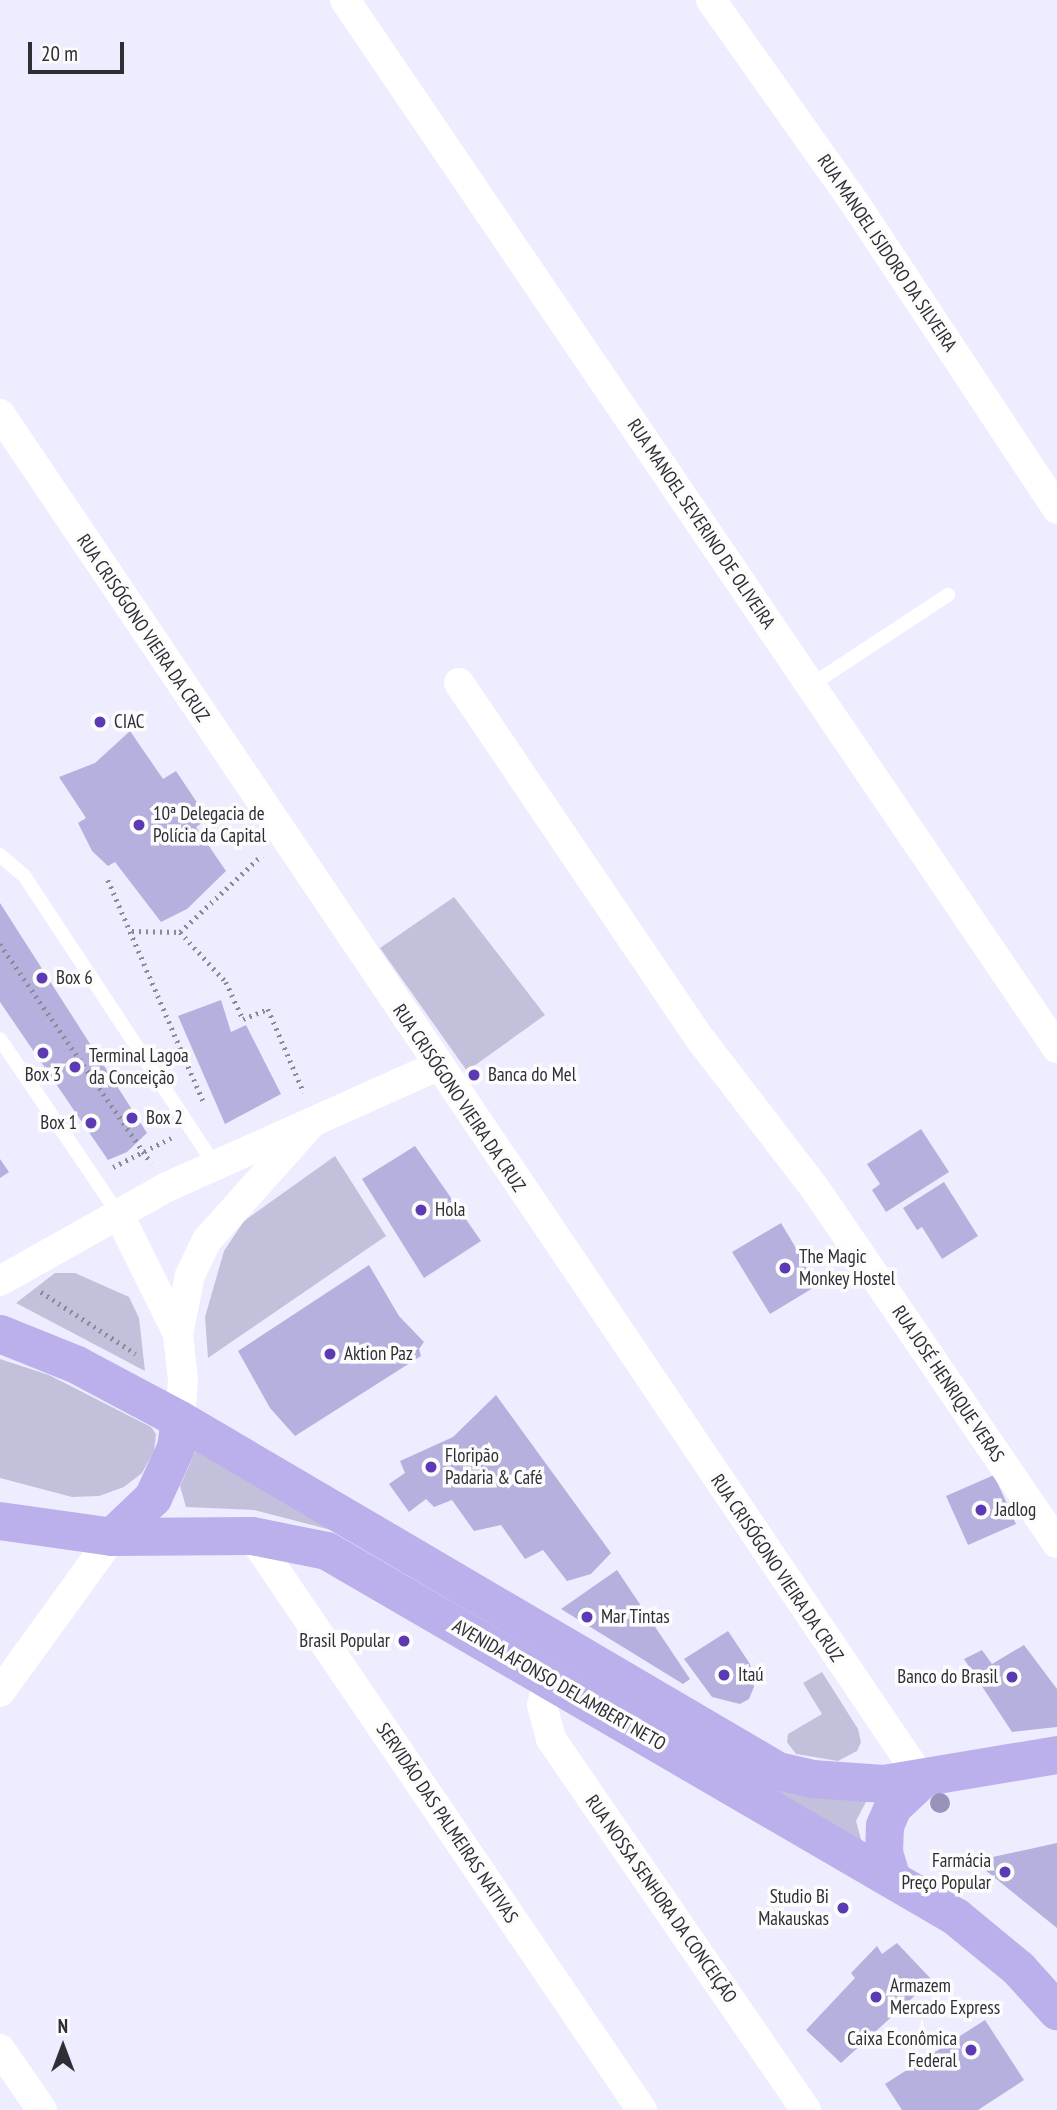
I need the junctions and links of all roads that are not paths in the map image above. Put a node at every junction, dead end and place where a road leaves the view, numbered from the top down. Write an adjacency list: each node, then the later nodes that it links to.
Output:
1 (345, 0): 7 (street, RUA MANOEL SEVERINO DE OLIVEIRA)
2 (711, 0): 4 (street, RUA MANOEL ISIDORO DA SILVEIRA)
3 (0, 414): 11 (street, RUA CRISÓGONO VIEIRA DA CRUZ)
4 (1057, 509)
5 (948, 595): 7 (lane)
6 (459, 683): 22 (street, RUA JOSÉ HENRIQUE VERAS)
7 (811, 685): 10 (street, RUA MANOEL SEVERINO DE OLIVEIRA)
8 (0, 855): 13 (lane)
9 (0, 1040): 14 (lane)
10 (1057, 1048)
11 (437, 1066): 12 (street); 26 (street, RUA CRISÓGONO VIEIRA DA CRUZ)
12 (315, 1119): 13 (street); 17 (street)
13 (215, 1165): 14 (street)
14 (118, 1213): 15 (street); 17 (street)
15 (2, 1277)
16 (0, 1334): 18 (main road, AVENIDA AFONSO DELAMBERT NETO)
17 (178, 1334): 18 (street)
18 (180, 1420): 21 (main road); 26 (main road, AVENIDA AFONSO DELAMBERT NETO)
19 (0, 1521): 21 (main road, AVENIDA AFONSO DELAMBERT NETO)
20 (252, 1536): 21 (main road, AVENIDA AFONSO DELAMBERT NETO); 23 (main road, AVENIDA AFONSO DELAMBERT NETO); 31 (street, SERVIDÃO DAS PALMEIRAS NATIVAS)
21 (112, 1537): 24 (street)
22 (1057, 1544)
23 (549, 1679): 27 (main road, AVENIDA AFONSO DELAMBERT NETO); 32 (street, RUA NOSSA SENHORA DA CONCEIÇÃO)
24 (0, 1692)
25 (1057, 1755): 26 (main road, AVENIDA AFONSO DELAMBERT NETO)
26 (922, 1780): 27 (main road)
27 (892, 1879): 28 (main road, AVENIDA AFONSO DELAMBERT NETO)
28 (1057, 2011)
29 (0, 2049): 30 (street)
30 (42, 2110)
31 (642, 2110)
32 (806, 2110)

